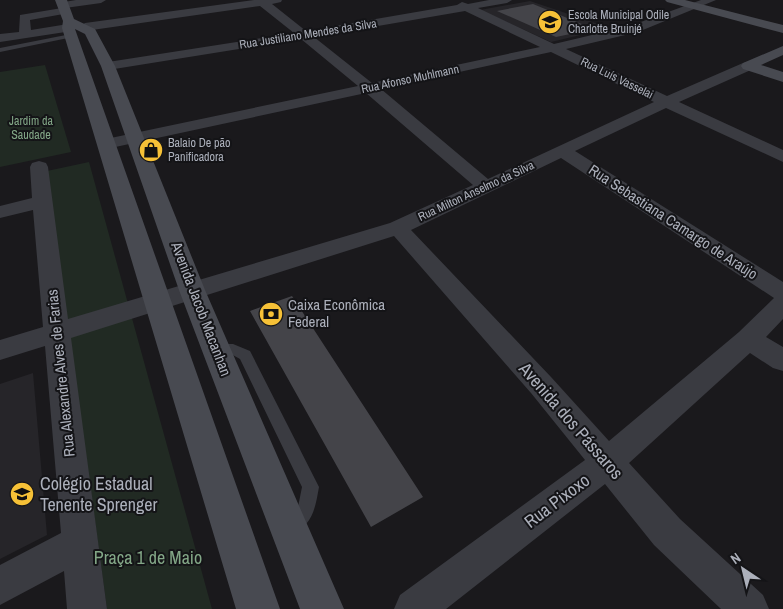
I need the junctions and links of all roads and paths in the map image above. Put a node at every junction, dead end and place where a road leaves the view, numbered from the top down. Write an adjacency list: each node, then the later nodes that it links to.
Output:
1 (101, 0): 9 (street)
2 (451, 0): 8 (street, Rua Luís Vasselai)
3 (507, 0): 8 (street, Rua Justiliano Mendes da Silva)
4 (670, 0): 7 (main road)
5 (711, 0): 7 (street, Rua Afonso Muhlmann)
6 (267, 1): 10 (street); 13 (street)
7 (693, 6): 11 (main road); 15 (street, Rua Afonso Muhlmann)
8 (466, 7): 13 (street, Rua Justiliano Mendes da Silva); 15 (street, Rua Luís Vasselai)
9 (67, 19): 10 (main road); 12 (street); 12 (street); 16 (lane); 24 (main road)
10 (85, 27): 18 (main road, Avenida Jacob Macanhan)
11 (783, 29)
12 (25, 34): 14 (street)
13 (305, 35): 18 (street, Rua Justiliano Mendes da Silva); 21 (street)
14 (0, 38)
15 (554, 48): 21 (street, Rua Afonso Muhlmann); 22 (street, Rua Luís Vasselai)
16 (0, 50)
17 (783, 50): 19 (main road, Rua Milton Anselmo da Silva)
18 (108, 66): 23 (main road, Avenida Jacob Macanhan)
19 (748, 66): 20 (main road); 22 (street, Rua Milton Anselmo da Silva)
20 (783, 77)
21 (370, 88): 23 (street, Rua Afonso Muhlmann); 28 (street)
22 (666, 102): 25 (street, Rua Milton Anselmo da Silva); 26 (street, Rua Luís Vasselai)
23 (135, 137): 24 (street, Rua Afonso Muhlmann); 32 (main road, Avenida Jacob Macanhan)
24 (106, 144): 34 (main road)
25 (562, 152): 28 (street, Rua Milton Anselmo da Silva); 33 (street, Rua Sebastiana Camargo de Araújo)
26 (783, 157)
27 (39, 166): 29 (street, Rua Alexandre Alves de Farias)
28 (486, 186): 31 (street, Rua Milton Anselmo da Silva)
29 (43, 202): 30 (street); 36 (street, Rua Alexandre Alves de Farias)
30 (0, 212)
31 (398, 228): 32 (street, Rua Milton Anselmo da Silva); 40 (street, Avenida dos Pássaros)
32 (192, 290): 34 (street, Rua Milton Anselmo da Silva); 45 (main road, Avenida Jacob Macanhan)
33 (783, 294)
34 (157, 301): 36 (street, Rua Milton Anselmo da Silva); 44 (main road)
35 (783, 304): 37 (street, Rua Pixoxo)
36 (56, 332): 38 (street, Rua Milton Anselmo da Silva); 41 (street, Rua Alexandre Alves de Farias)
37 (748, 339): 39 (street); 40 (street, Rua Pixoxo)
38 (0, 350)
39 (783, 360)
40 (608, 462): 46 (street, Rua Pixoxo); 47 (street, Avenida dos Pássaros)
41 (79, 543): 42 (street); 43 (street, Rua Alexandre Alves de Farias)
42 (0, 586)
43 (87, 609)
44 (258, 609)
45 (322, 609)
46 (414, 609)
47 (748, 609)

